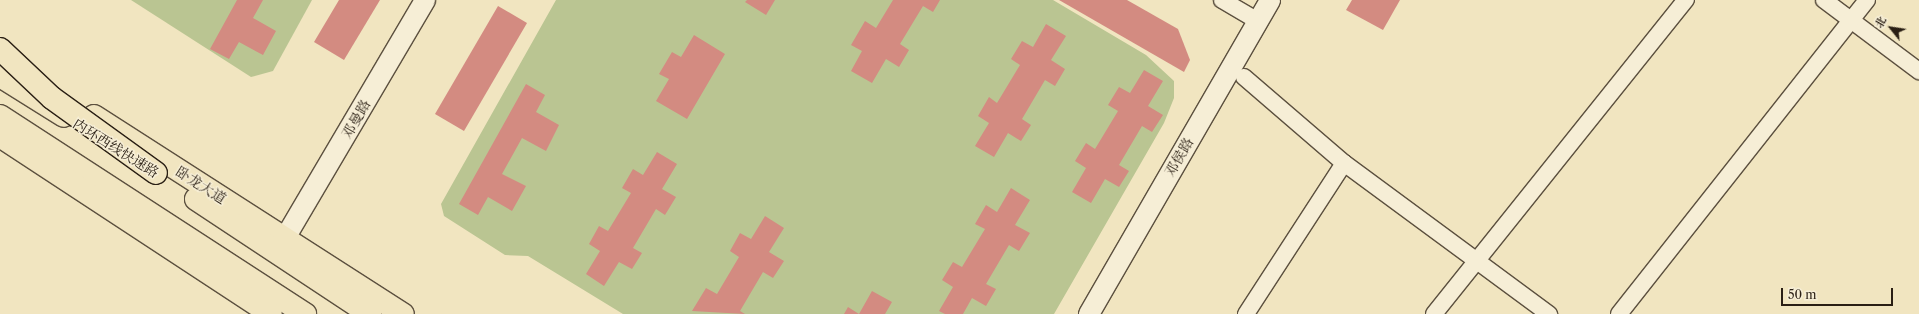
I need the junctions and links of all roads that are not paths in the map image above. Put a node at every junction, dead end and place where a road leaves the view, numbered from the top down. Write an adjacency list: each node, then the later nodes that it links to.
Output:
1 (425, 0): 20 (street, 邓曼路)
2 (1222, 0): 8 (street)
3 (1270, 0): 8 (street, 邓侯路)
4 (1686, 0): 21 (street)
5 (1824, 0): 7 (street)
6 (1867, 0): 7 (street)
7 (1851, 20): 11 (street); 30 (street)
8 (1258, 21): 26 (street, 邓侯路)
9 (0, 49): 18 (highway, bridge)
10 (0, 57): 20 (highway, 卧龙大道)
11 (1919, 71)
12 (0, 76): 18 (highway, 内环西线快速路, bridge)
13 (1244, 77): 17 (street)
14 (0, 116): 19 (highway)
15 (0, 132): 19 (highway)
16 (0, 136): 22 (highway)
17 (1344, 163): 21 (street); 27 (street)
18 (156, 173): 24 (highway, 内环西线快速路)
19 (139, 208): 23 (highway)
20 (285, 238): 25 (highway, 卧龙大道)
21 (1479, 260): 28 (street); 29 (street)
22 (271, 314)
23 (305, 314)
24 (370, 314)
25 (403, 314)
26 (1089, 314)
27 (1246, 314)
28 (1434, 314)
29 (1549, 314)
30 (1619, 314)

